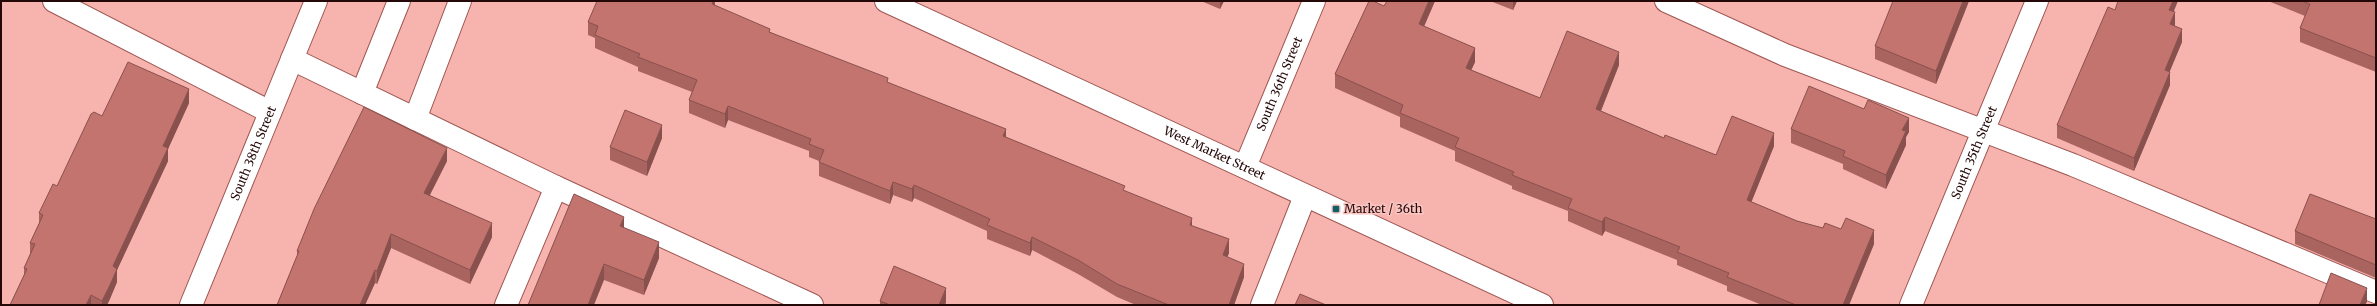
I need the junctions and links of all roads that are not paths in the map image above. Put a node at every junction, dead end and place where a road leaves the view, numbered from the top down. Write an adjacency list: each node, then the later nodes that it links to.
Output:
1 (54, 1): 11 (street)
2 (316, 1): 9 (street, South 38th Street)
3 (399, 1): 10 (street)
4 (460, 1): 12 (street)
5 (886, 1): 14 (street, West Market Street)
6 (1314, 1): 14 (street, South 36th Street)
7 (1666, 1): 13 (street)
8 (2037, 1): 13 (street, South 35th Street)
9 (292, 59): 10 (street); 11 (street, South 38th Street)
10 (362, 93): 12 (street)
11 (270, 112): 18 (street, South 38th Street)
12 (415, 119): 15 (street)
13 (1983, 132): 17 (street); 23 (street, South 35th Street)
14 (1245, 168): 16 (street, West Market Street)
15 (556, 188): 19 (street); 20 (street)
16 (1305, 196): 21 (street); 22 (street, West Market Street)
17 (2376, 292)
18 (191, 305)
19 (506, 305)
20 (812, 305)
21 (1262, 305)
22 (1542, 305)
23 (1911, 305)

